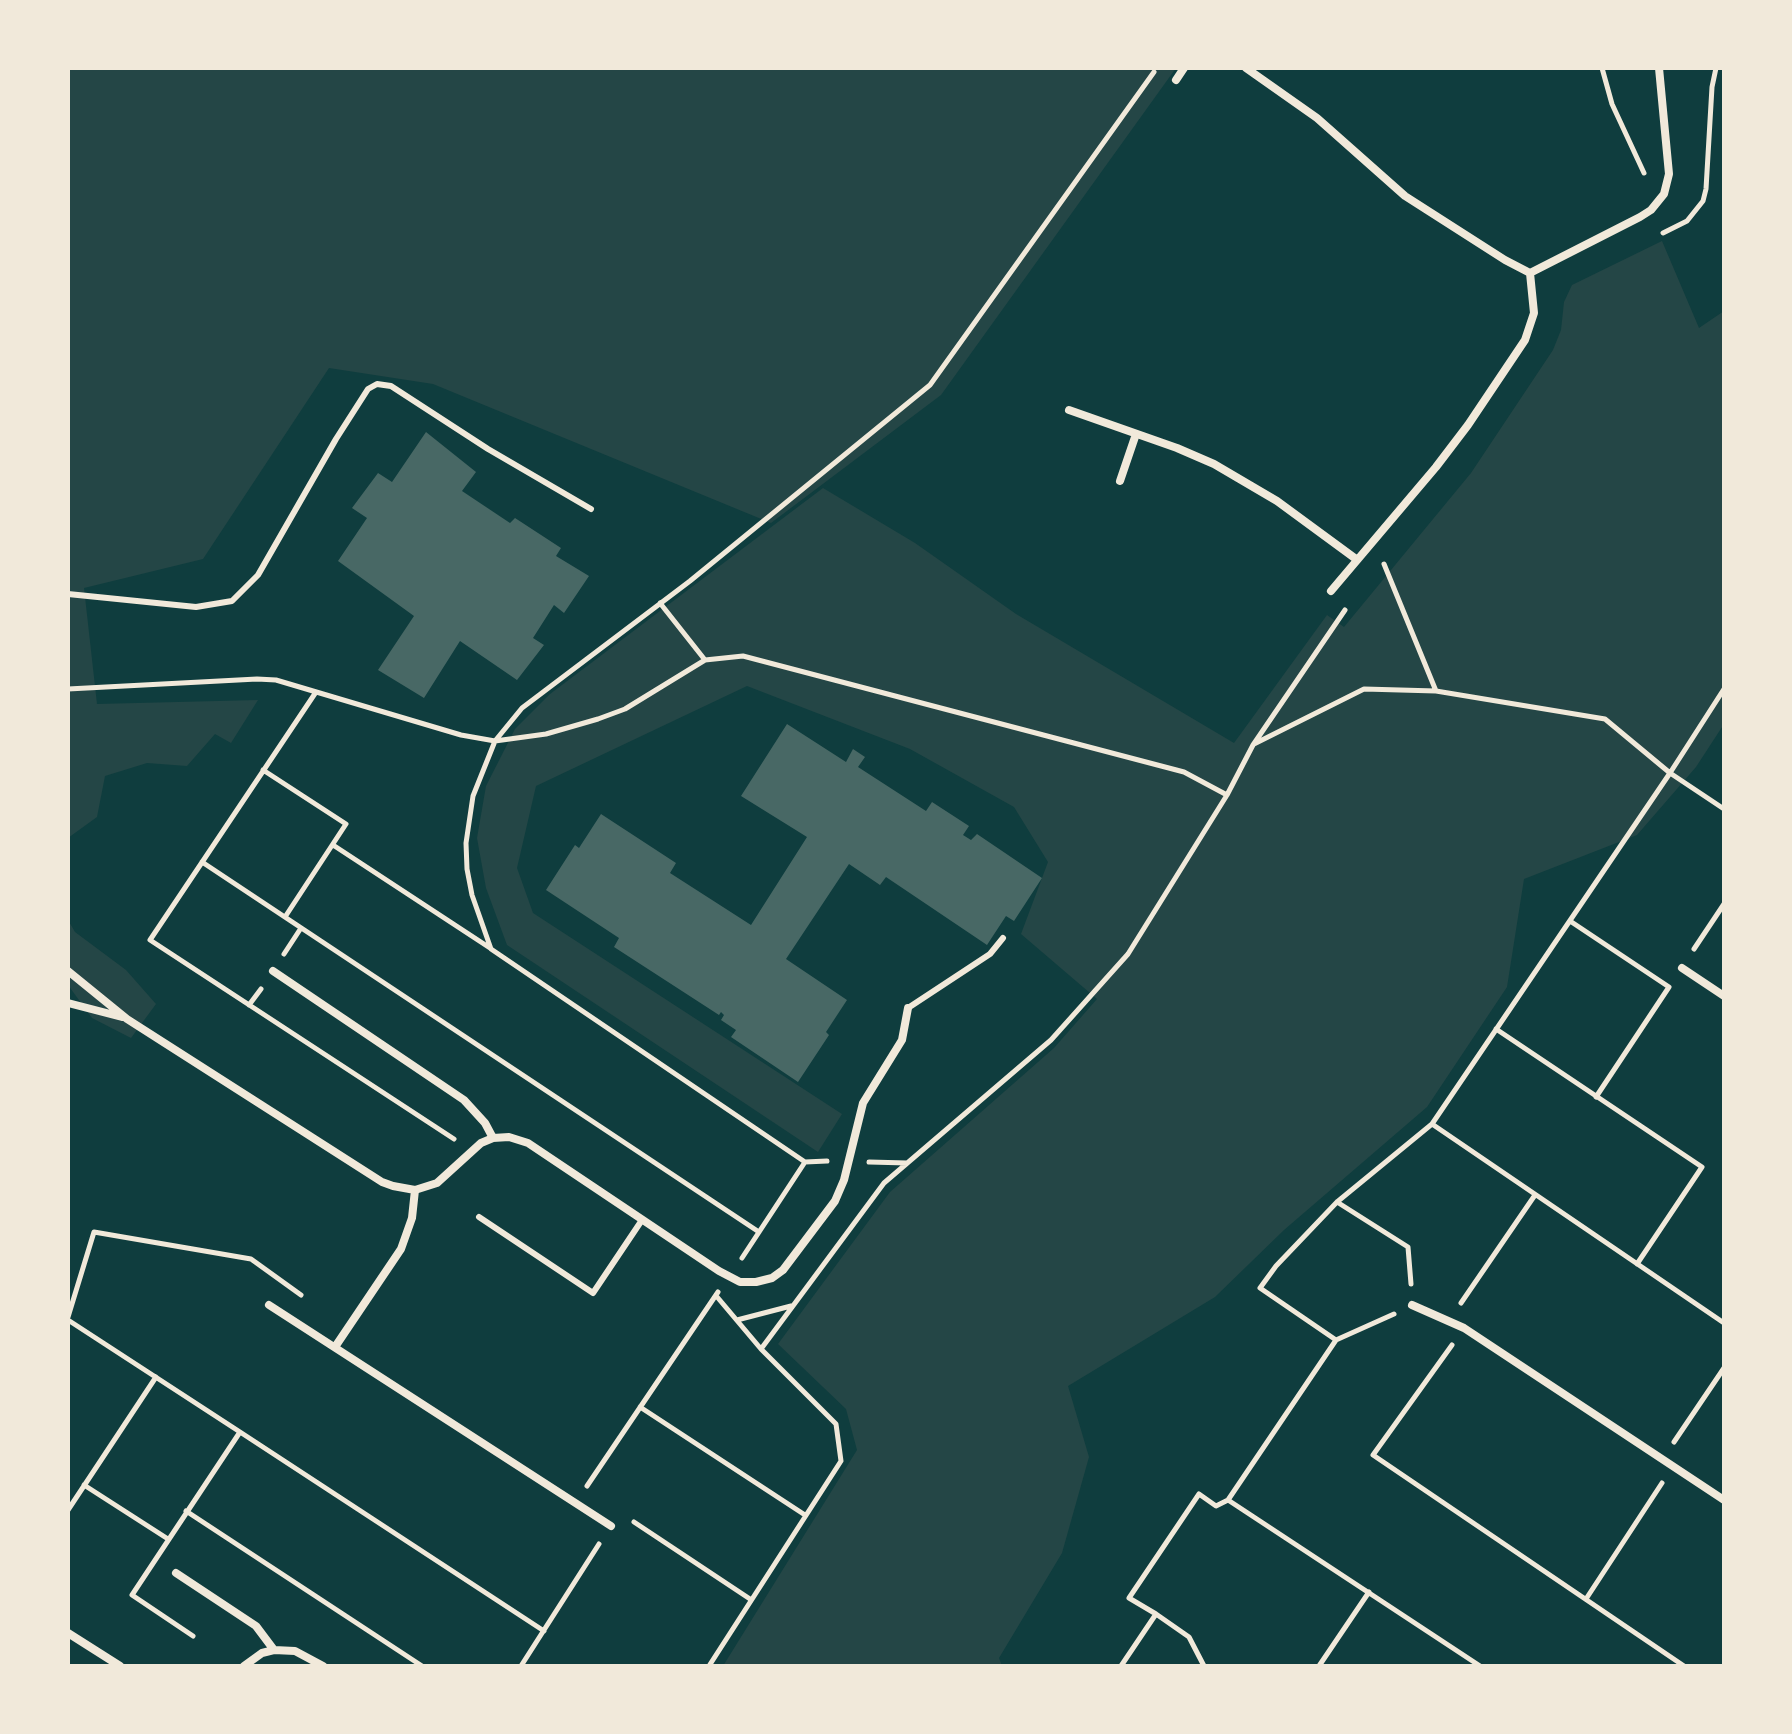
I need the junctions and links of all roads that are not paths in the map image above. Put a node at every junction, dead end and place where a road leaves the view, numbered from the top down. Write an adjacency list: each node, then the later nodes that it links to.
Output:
1 (1184, 68): 4 (street)
2 (1246, 68): 5 (street)
3 (1659, 68): 5 (street)
4 (1176, 80)
5 (1530, 273): 10 (street)
6 (1069, 410): 7 (street)
7 (1136, 434): 8 (street); 10 (street)
8 (1120, 481)
9 (591, 509): 12 (lane)
10 (1356, 559): 11 (street)
11 (1331, 591)
12 (68, 594)
13 (1003, 938): 19 (lane)
14 (1682, 968): 17 (street)
15 (68, 971): 20 (street)
16 (273, 971): 21 (street)
17 (1724, 996)
18 (68, 1003): 20 (street)
19 (908, 1008): 24 (street)
20 (127, 1019): 22 (street)
21 (493, 1138): 22 (street); 24 (street)
22 (415, 1190): 27 (street)
23 (479, 1217): 24 (lane)
24 (642, 1220)
25 (269, 1305): 27 (street)
26 (1412, 1305): 28 (street)
27 (335, 1347): 29 (street)
28 (1724, 1500)
29 (611, 1526)
30 (176, 1573): 32 (street)
31 (68, 1633): 33 (street)
32 (274, 1650): 34 (street); 35 (street)
33 (120, 1666)
34 (244, 1666)
35 (323, 1666)

